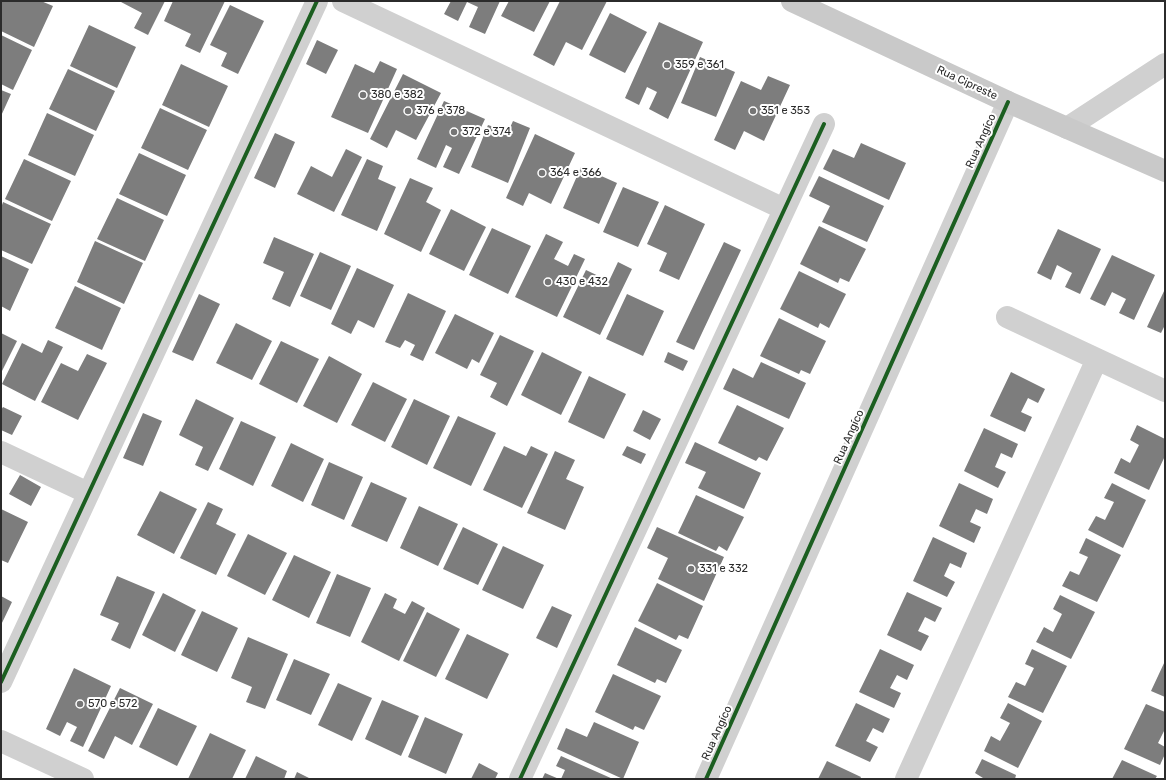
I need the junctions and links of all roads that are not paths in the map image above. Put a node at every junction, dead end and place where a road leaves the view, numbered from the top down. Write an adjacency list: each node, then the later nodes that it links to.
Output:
1 (317, 1): 14 (street)
2 (343, 1): 9 (street)
3 (792, 1): 5 (street, Rua Cipreste)
4 (1165, 64): 7 (street)
5 (1008, 102): 7 (street, Rua Cipreste); 19 (street, Rua Angíco)
6 (824, 124): 9 (street)
7 (1067, 128): 8 (street, Rua Cipreste)
8 (1165, 171)
9 (784, 209): 18 (street)
10 (1007, 318): 11 (street)
11 (1097, 360): 12 (street); 20 (street)
12 (1165, 391)
13 (1, 452): 14 (street)
14 (88, 493): 15 (street)
15 (1, 682)
16 (1, 741): 17 (street)
17 (83, 779)
18 (520, 779)
19 (706, 779)
20 (906, 779)

